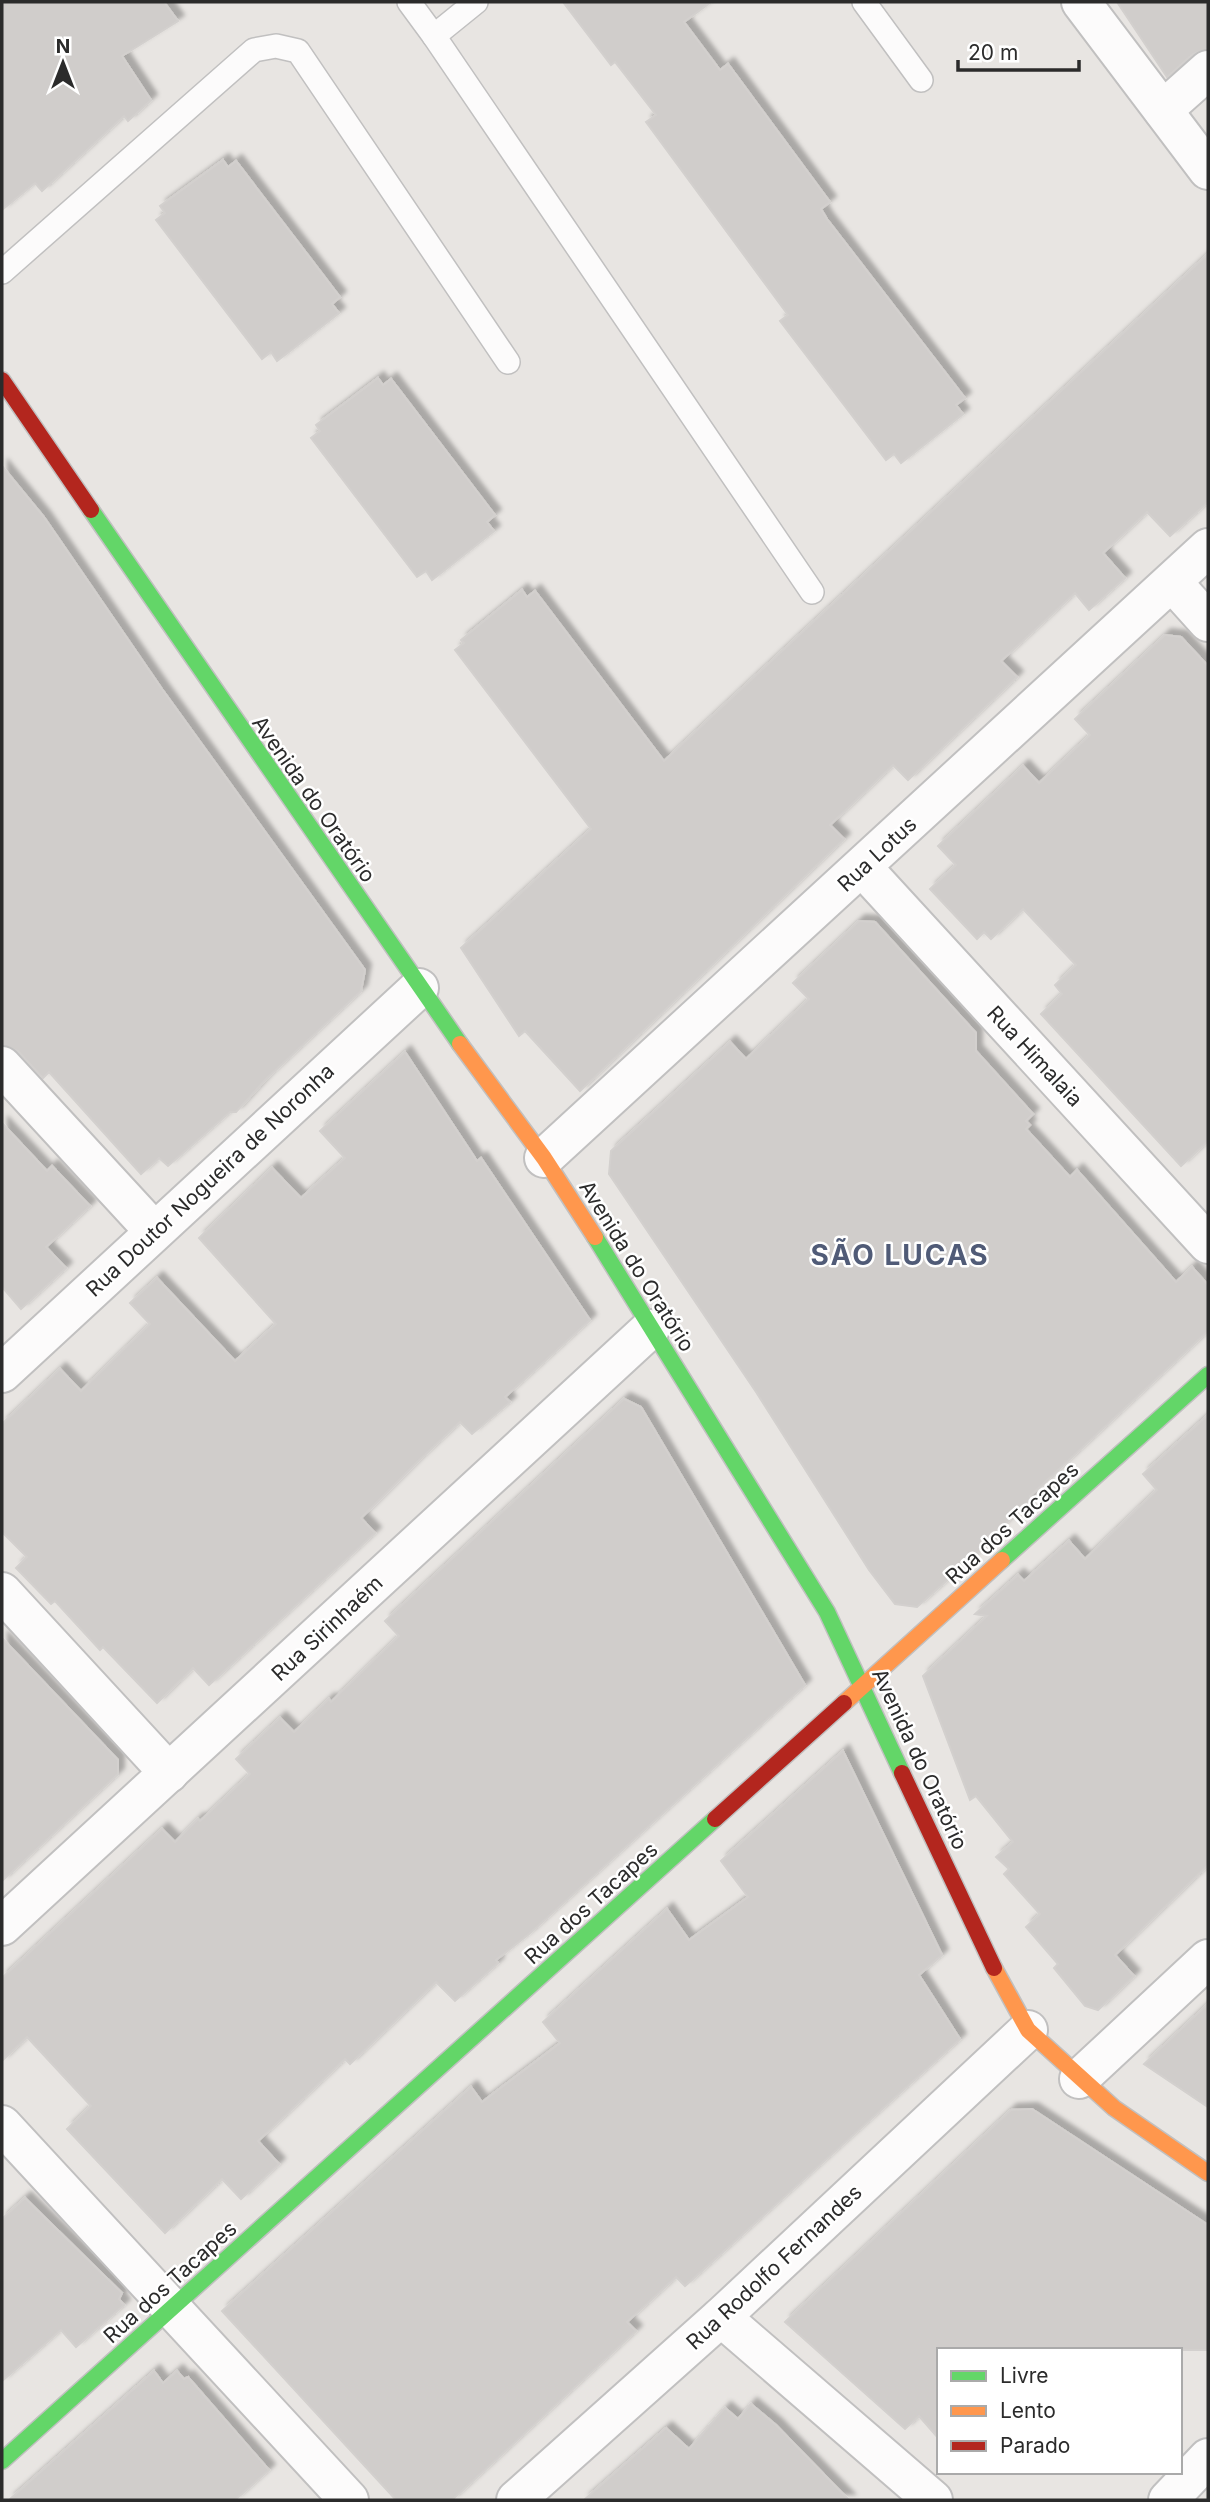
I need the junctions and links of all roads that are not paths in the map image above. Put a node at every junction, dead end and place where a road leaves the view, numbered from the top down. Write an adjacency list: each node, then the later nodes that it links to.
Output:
1 (409, 2): 5 (lane)
2 (476, 2): 5 (lane)
3 (864, 2): 7 (lane)
4 (1081, 2): 8 (street)
5 (433, 36): 15 (lane)
6 (1208, 69): 8 (street)
7 (921, 80)
8 (1163, 110): 9 (street)
9 (1208, 170)
10 (2, 272): 11 (lane)
11 (508, 362)
12 (2, 380): 18 (main road, Avenida do Oratório)
13 (1208, 548): 14 (street, Rua Lotus)
14 (1171, 582): 16 (street); 17 (street, Rua Lotus)
15 (812, 592)
16 (1208, 622)
17 (862, 867): 20 (street, Rua Lotus); 22 (street, Rua Himalaia)
18 (419, 988): 20 (main road, Avenida do Oratório); 21 (street, Rua Doutor Nogueira de Noronha)
19 (2, 1066): 21 (street)
20 (544, 1158): 23 (main road, Avenida do Oratório)
21 (154, 1231): 24 (street, Rua Doutor Nogueira de Noronha)
22 (1208, 1244)
23 (650, 1329): 27 (main road, Avenida do Oratório); 28 (street, Rua Sirinhaém)
24 (2, 1373)
25 (1208, 1375): 27 (main road, Rua dos Tacapes)
26 (2, 1592): 28 (street)
27 (862, 1686): 31 (main road, Avenida do Oratório); 35 (main road, Rua dos Tacapes)
28 (169, 1773): 29 (street, Rua Sirinhaém)
29 (2, 1926)
30 (1208, 1959): 32 (street)
31 (1028, 2030): 32 (main road, Avenida do Oratório); 36 (street, Rua Rodolfo Fernandes)
32 (1079, 2080): 34 (main road, Avenida do Oratório)
33 (2, 2125): 35 (street)
34 (1208, 2173)
35 (173, 2307): 38 (main road, Rua dos Tacapes); 39 (street)
36 (721, 2317): 40 (street, Rua Rodolfo Fernandes); 41 (street)
37 (1208, 2458): 42 (street)
38 (2, 2461)
39 (349, 2500)
40 (516, 2500)
41 (933, 2500)
42 (1168, 2500)

